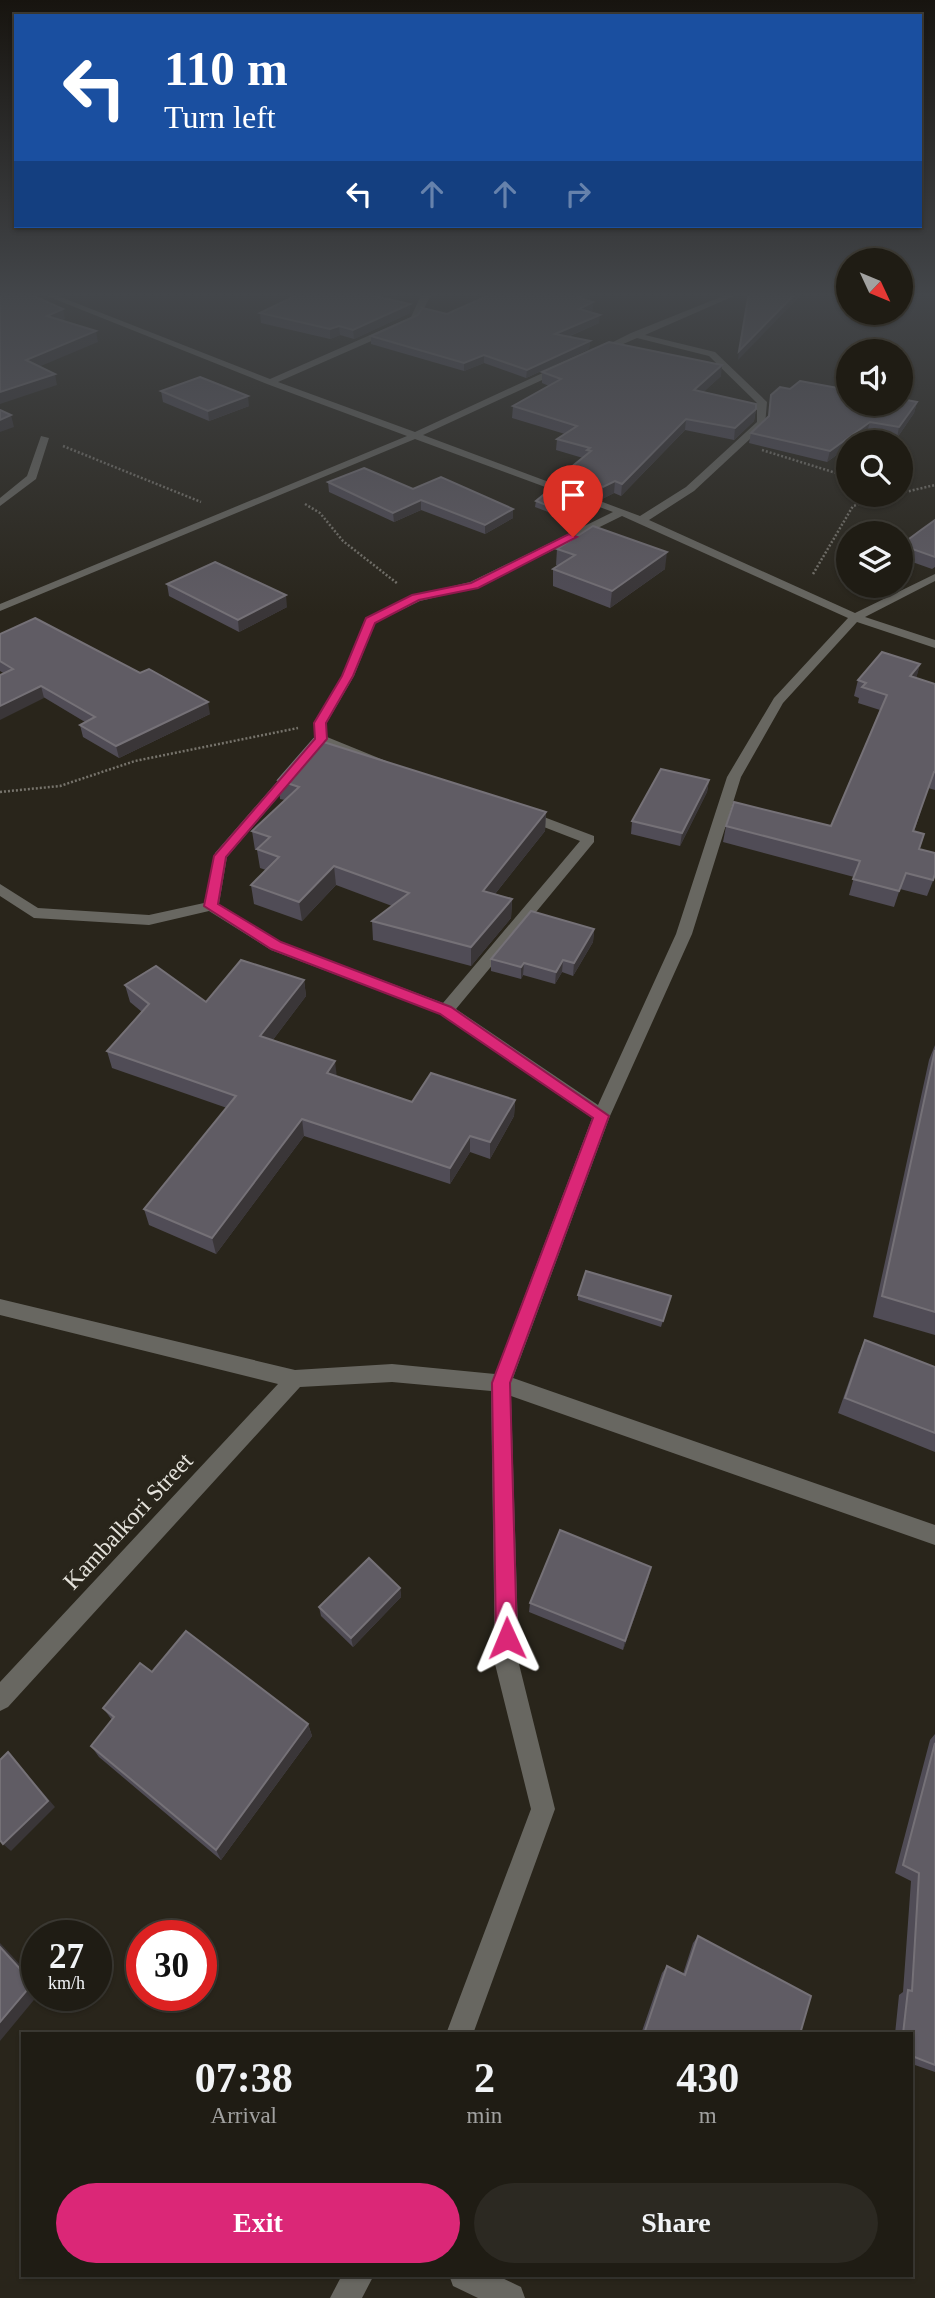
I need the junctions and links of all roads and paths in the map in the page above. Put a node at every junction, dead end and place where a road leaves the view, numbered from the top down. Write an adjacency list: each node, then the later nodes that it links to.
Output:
1 (316, 399): 4 (street)
2 (494, 399): 4 (street)
3 (759, 399): 6 (street)
4 (414, 436): 10 (street); 13 (street)
5 (44, 438): 11 (street); 14 (path)
6 (741, 443): 7 (path); 15 (street)
7 (836, 473)
8 (935, 485): 9 (path)
9 (913, 490)
10 (282, 492): 14 (street); 18 (path)
11 (0, 503)
12 (852, 507): 17 (path)
13 (622, 512): 15 (street); 18 (street)
14 (227, 514): 19 (street)
15 (642, 520): 17 (street)
16 (935, 577): 20 (street)
17 (802, 593): 20 (street)
18 (415, 598): 22 (street)
19 (0, 608)
20 (855, 617): 21 (street); 30 (street)
21 (935, 644)
22 (320, 723): 23 (street); 25 (path)
23 (321, 739): 24 (street); 28 (street)
24 (398, 768)
25 (0, 792)
26 (513, 811): 29 (street)
27 (0, 889): 28 (street)
28 (211, 906): 29 (street)
29 (446, 1010): 30 (street)
30 (601, 1116): 33 (street)
31 (0, 1307): 32 (street)
32 (295, 1379): 33 (street); 35 (street, Kambalkori Street)
33 (501, 1383): 34 (street); 36 (street)
34 (935, 1535)
35 (0, 1699)
36 (460, 2032)
37 (358, 2277): 39 (street)
38 (468, 2277): 40 (street)
39 (345, 2298)
40 (510, 2298)

